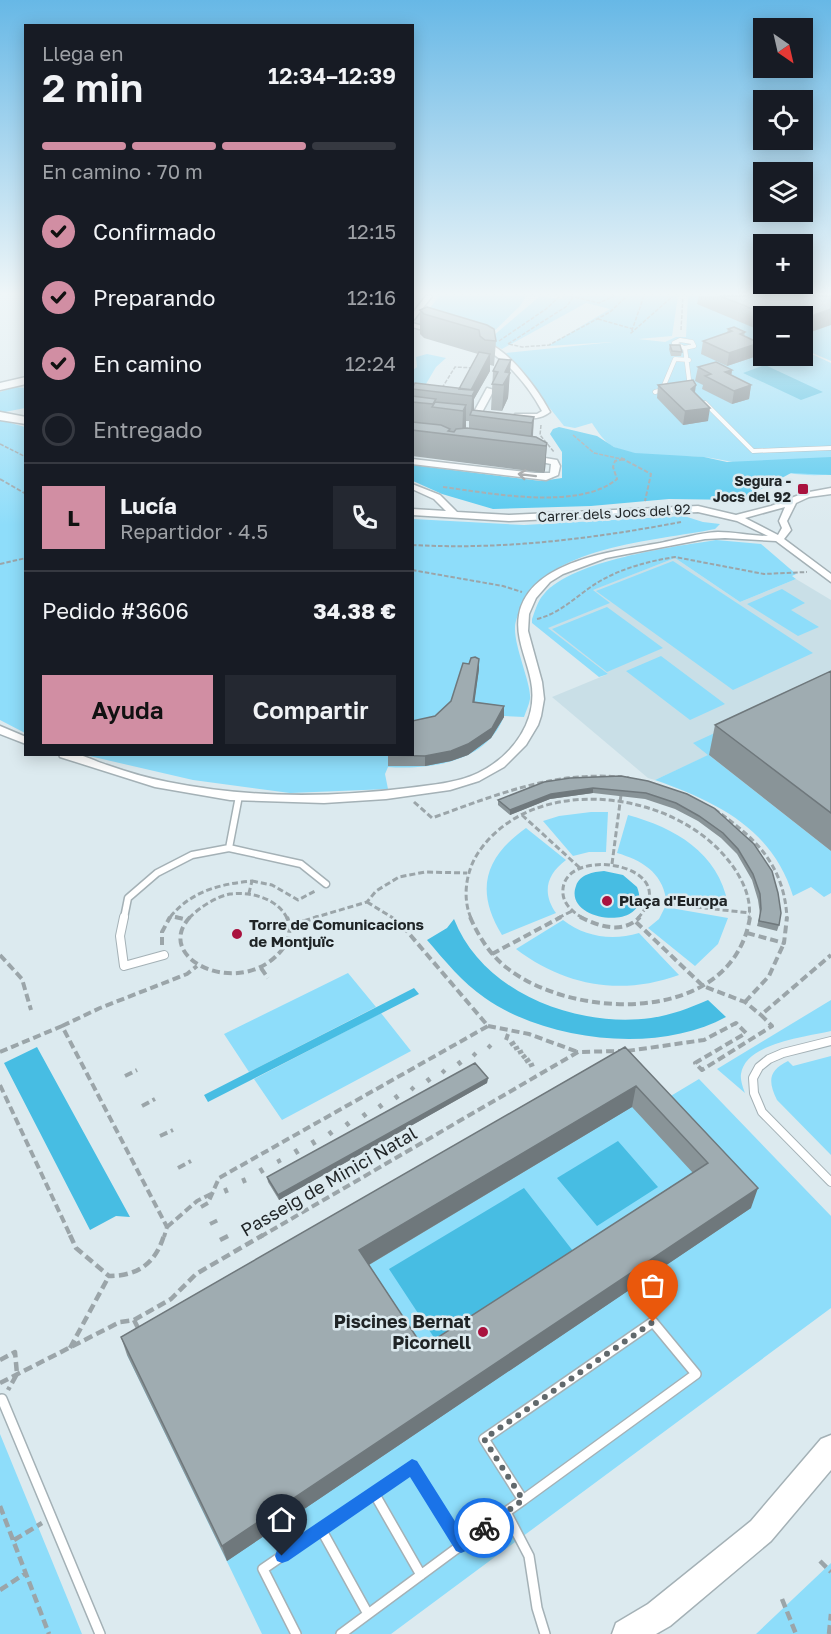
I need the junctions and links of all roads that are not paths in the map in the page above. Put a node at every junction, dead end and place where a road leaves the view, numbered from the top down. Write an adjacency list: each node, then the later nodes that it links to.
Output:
1 (515, 372): 15 (street)
2 (669, 372): 8 (lane)
3 (687, 372): 6 (lane)
4 (22, 382): 5 (street)
5 (0, 387)
6 (691, 389)
7 (490, 390): 12 (street)
8 (655, 392)
9 (699, 398): 17 (lane)
10 (24, 411): 13 (street)
11 (468, 411): 12 (street)
12 (478, 412): 16 (street)
13 (0, 416): 14 (street)
14 (24, 421)
15 (535, 422)
16 (475, 425)
17 (831, 448)
18 (519, 456): 19 (street, one-way to 19)
19 (414, 461)
20 (414, 487): 25 (street)
21 (831, 491): 22 (street)
22 (792, 501): 24 (street); 27 (street)
23 (414, 512): 25 (street, Carrer dels Jocs del 92)
24 (761, 512): 26 (street); 27 (street)
25 (456, 516): 26 (street, Carrer dels Jocs del 92)
26 (734, 521): 28 (street); 29 (street); 30 (street, Carrer dels Jocs del 92)
27 (783, 521): 30 (street)
28 (716, 535): 29 (street); 35 (street)
29 (748, 537): 30 (street)
30 (780, 538): 31 (street, Carrer dels Jocs del 92)
31 (831, 579)
32 (0, 730): 33 (street)
33 (24, 740)
34 (70, 756): 35 (street)
35 (239, 796): 36 (lane)
36 (229, 848): 37 (lane); 38 (lane)
37 (326, 884)
38 (163, 952)
39 (831, 1041): 40 (lane)
40 (831, 1182)
41 (3, 1399): 50 (lane)
42 (831, 1449): 54 (street)
43 (374, 1493): 46 (lane); 47 (lane); 48 (lane)
44 (523, 1500): 44 (lane); 45 (lane)
45 (506, 1512): 47 (lane); 53 (lane)
46 (321, 1529): 49 (lane); 51 (lane)
47 (461, 1545): 48 (lane)
48 (422, 1575): 49 (lane)
49 (368, 1614): 52 (lane)
50 (100, 1634)
51 (296, 1634)
52 (341, 1634)
53 (545, 1634)
54 (627, 1634)

